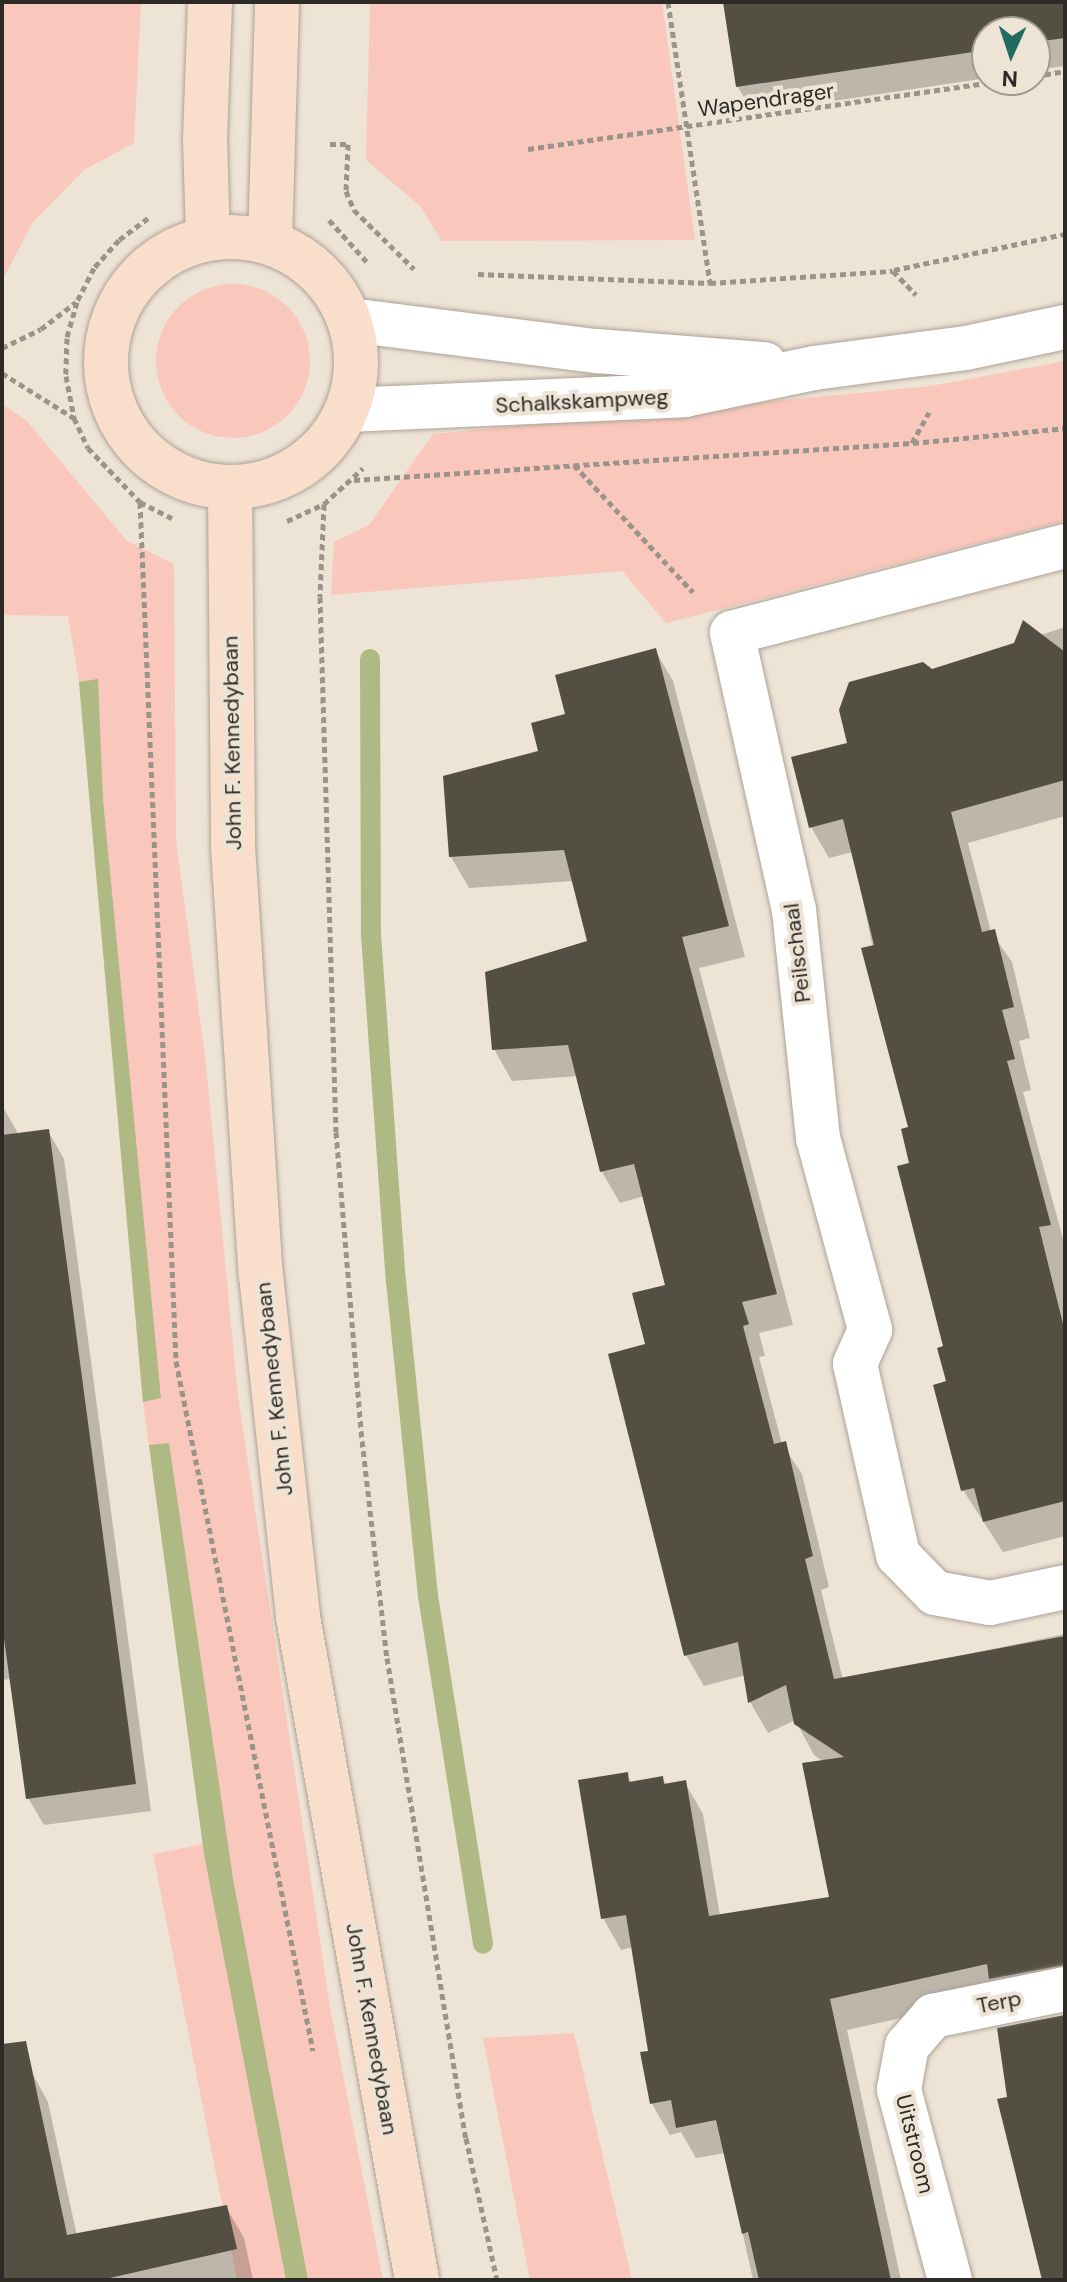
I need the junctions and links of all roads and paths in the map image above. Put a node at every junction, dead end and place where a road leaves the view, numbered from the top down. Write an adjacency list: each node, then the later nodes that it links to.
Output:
1 (210, 2): 8 (main road)
2 (277, 2): 7 (main road)
3 (668, 2): 5 (path)
4 (971, 85): 5 (path, Wapendrager)
5 (687, 128): 6 (path, Wapendrager); 12 (path)
6 (528, 149)
7 (271, 199): 10 (main road); 15 (path)
8 (207, 218): 10 (main road); 13 (path); 27 (main road)
9 (1065, 234): 11 (path)
10 (270, 242): 14 (main road)
11 (893, 271)
12 (710, 283)
13 (77, 302): 17 (path); 22 (path)
14 (350, 320): 15 (street, Schalkskampweg); 20 (main road)
15 (398, 326): 18 (street, Schalkskampweg)
16 (1065, 327): 18 (street, Schalkskampweg)
17 (2, 348)
18 (814, 368): 21 (street, Schalkskampweg)
19 (2, 373): 22 (path)
20 (347, 410): 21 (street, Schalkskampweg); 27 (main road)
21 (395, 410): 26 (path)
22 (74, 418): 27 (path)
23 (1065, 428): 24 (path)
24 (912, 443)
25 (574, 465): 29 (path)
26 (324, 504): 27 (path); 34 (path)
27 (230, 509): 33 (main road, John F. Kennedybaan)
28 (1065, 546): 29 (street)
29 (732, 633): 30 (street, Peilschaal)
30 (1065, 1587)
31 (1065, 1989): 32 (street, Terp)
32 (933, 2016): 35 (street, Uitstroom)
33 (417, 2280)
34 (497, 2280)
35 (950, 2280)

